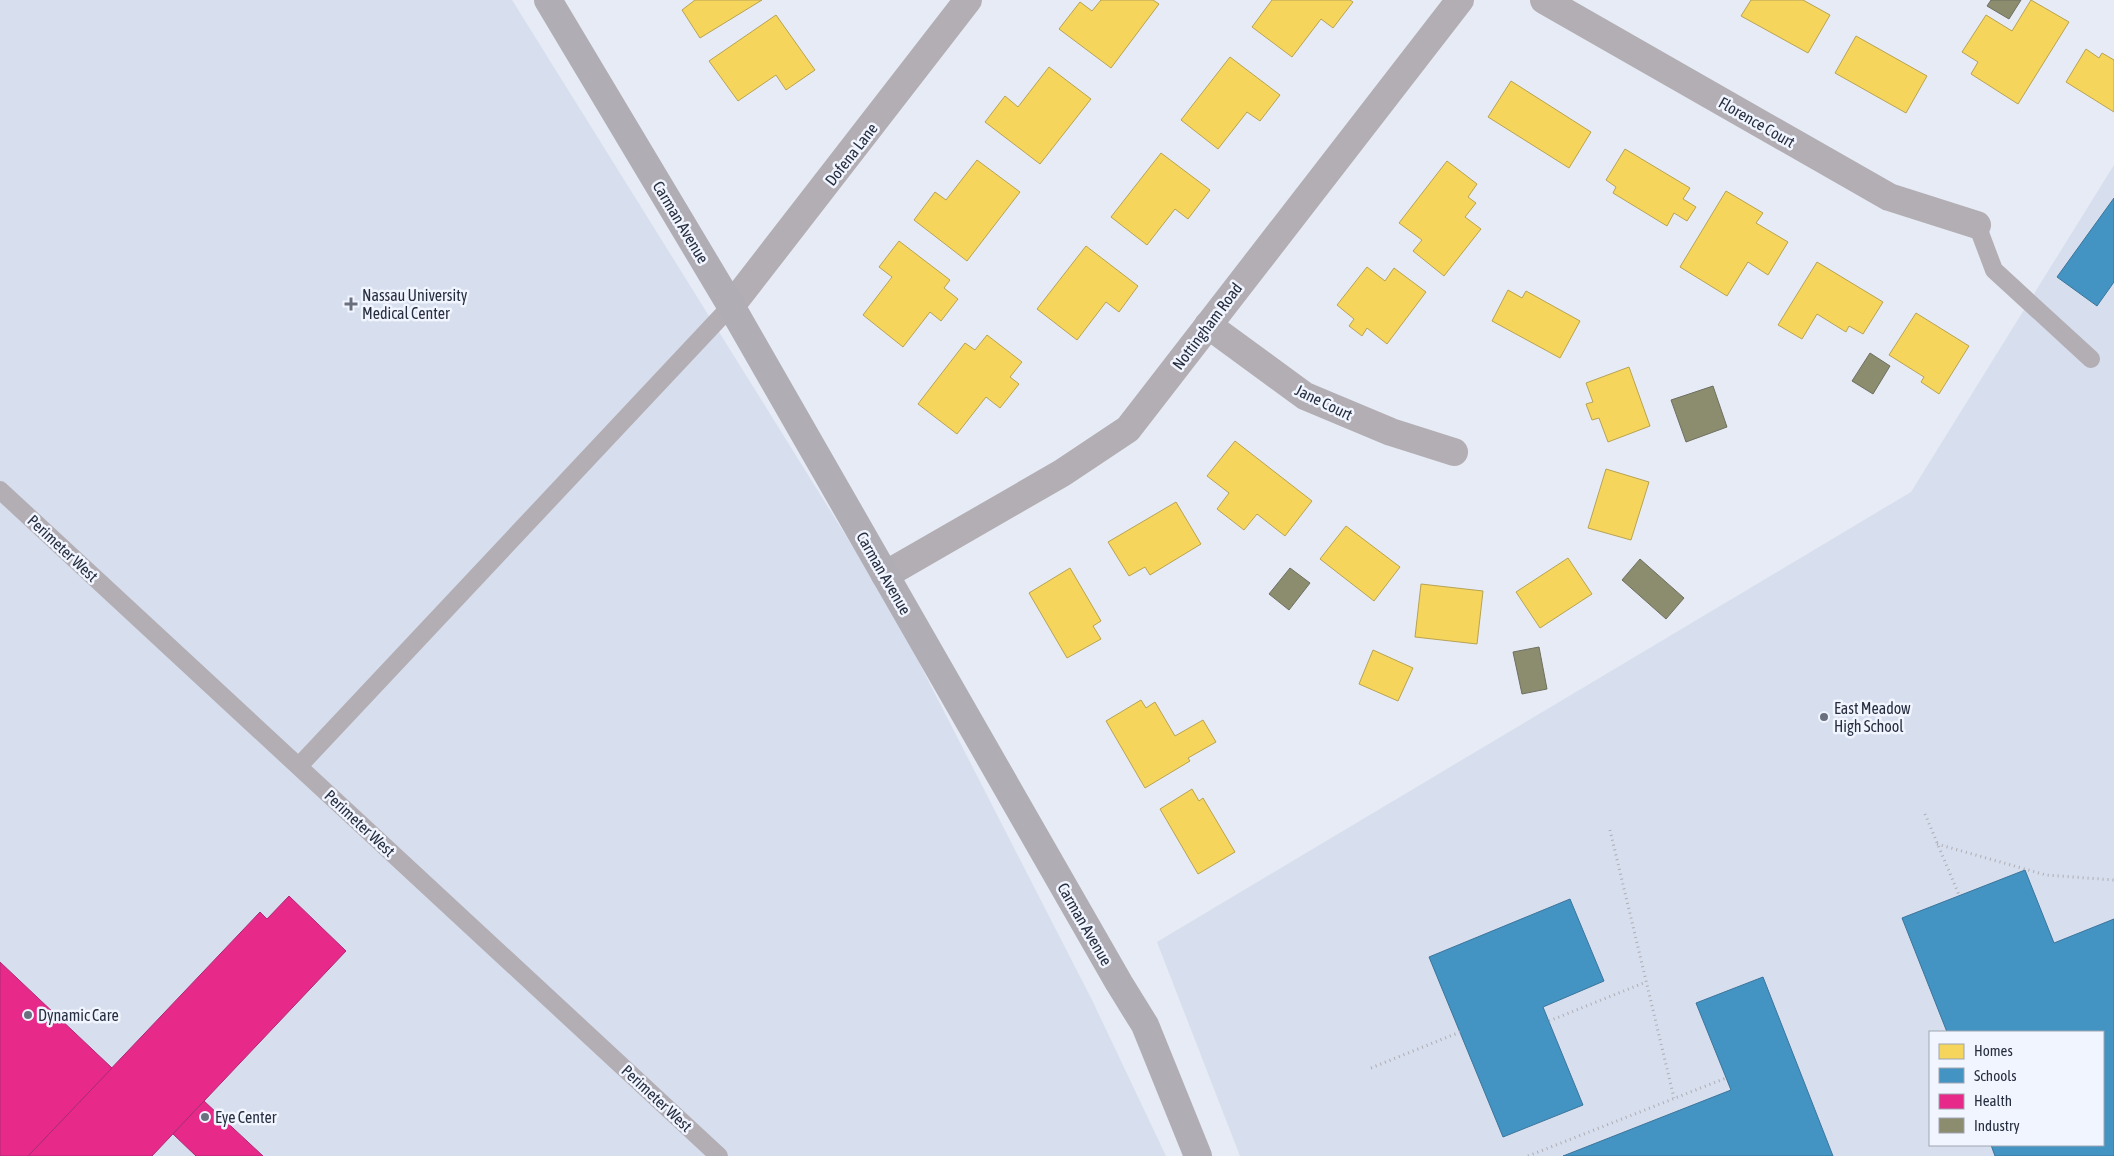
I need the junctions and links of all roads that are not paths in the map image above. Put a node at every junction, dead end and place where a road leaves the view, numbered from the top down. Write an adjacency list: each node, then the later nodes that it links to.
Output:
1 (548, 0): 6 (main road, Carman Avenue)
2 (968, 0): 6 (street, Dofena Lane)
3 (1460, 0): 7 (street, Nottingham Road)
4 (1544, 0): 5 (street, Florence Court)
5 (1977, 225): 8 (lane)
6 (731, 306): 11 (main road, Carman Avenue); 12 (lane)
7 (1208, 325): 9 (street, Jane Court); 11 (street, Nottingham Road)
8 (2091, 359)
9 (1454, 452)
10 (0, 490): 12 (lane, Perimeter West)
11 (885, 575): 14 (main road, Carman Avenue)
12 (298, 766): 13 (lane, Perimeter West)
13 (719, 1156)
14 (1198, 1156)

